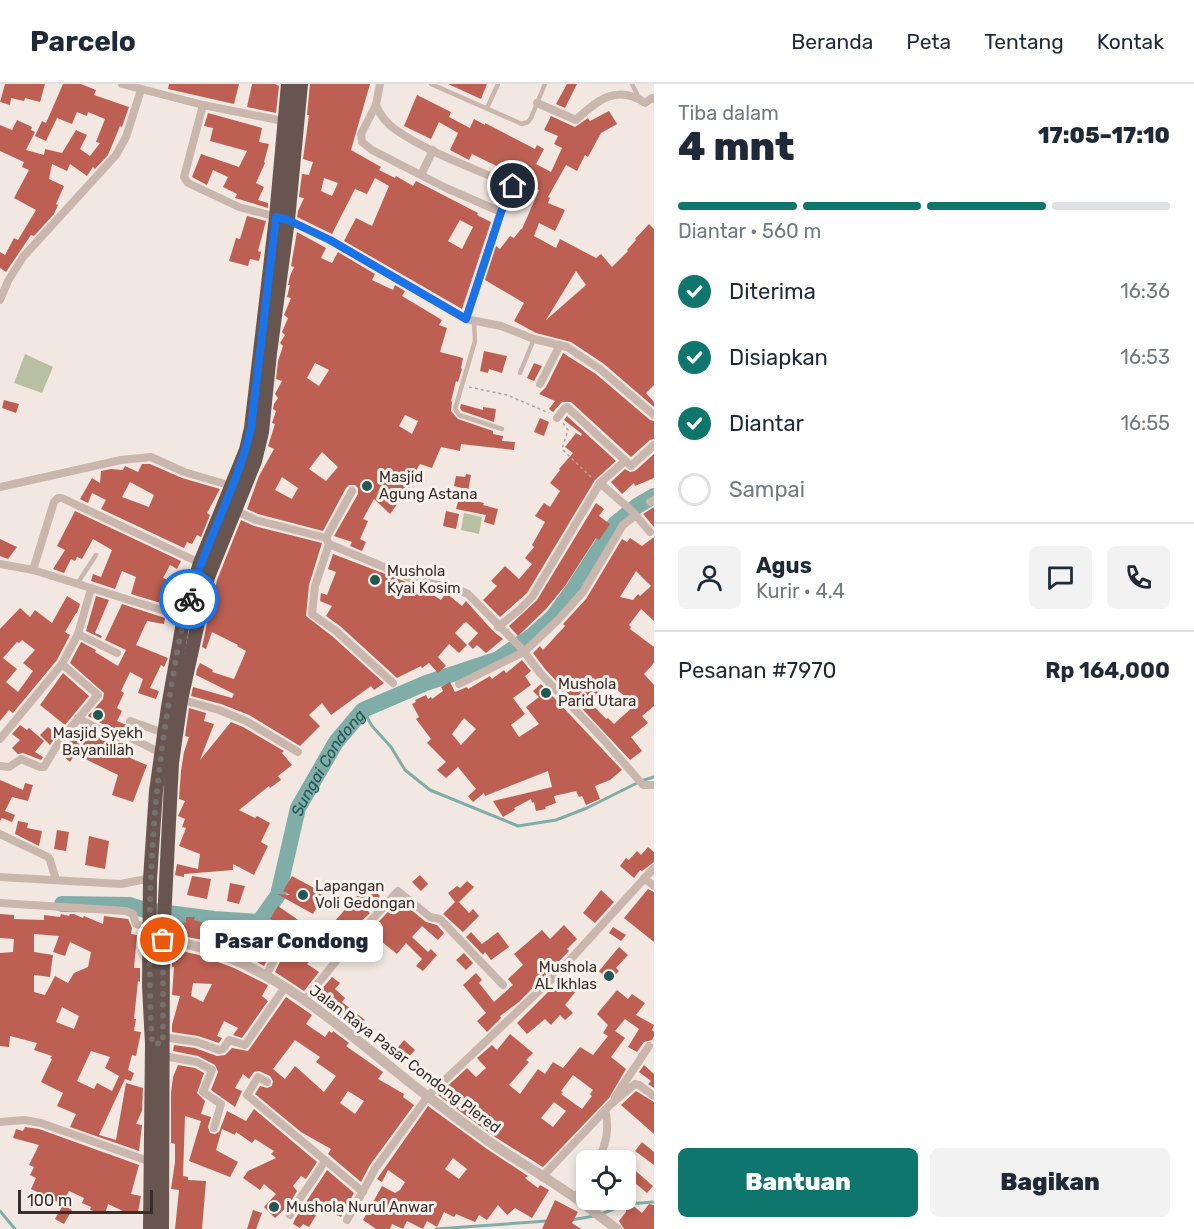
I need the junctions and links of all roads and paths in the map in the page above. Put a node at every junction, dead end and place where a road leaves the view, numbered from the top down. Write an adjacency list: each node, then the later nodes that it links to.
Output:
1 (122, 84): 9 (street)
2 (288, 84): 16 (highway)
3 (301, 84): 16 (highway)
4 (380, 84): 14 (street)
5 (431, 84): 15 (lane)
6 (498, 84): 15 (lane)
7 (545, 84): 12 (lane)
8 (632, 84): 10 (lane)
9 (141, 90): 13 (street); 21 (street)
10 (638, 96): 11 (street); 12 (street)
11 (653, 98)
12 (537, 103): 15 (lane)
13 (203, 105): 16 (street); 20 (street)
14 (376, 105): 17 (street); 18 (street)
15 (487, 108)
16 (291, 122): 20 (highway)
17 (434, 150): 18 (street); 19 (street)
18 (422, 173): 19 (street)
19 (501, 212): 22 (street)
20 (282, 219): 22 (street); 25 (highway)
21 (0, 300)
22 (470, 321): 23 (street); 28 (lane)
23 (534, 339): 24 (street); 26 (lane)
24 (560, 345): 27 (street); 29 (street)
25 (266, 352): 35 (highway); 38 (highway)
26 (520, 373)
27 (540, 384)
28 (462, 385): 30 (path); 31 (lane)
29 (654, 415)
30 (557, 418): 33 (street); 34 (path)
31 (502, 429)
32 (654, 445): 33 (street)
33 (625, 461): 34 (street)
34 (600, 483): 39 (street); 49 (street)
35 (232, 486): 36 (street); 43 (highway)
36 (0, 487)
37 (351, 491): 41 (street)
38 (234, 510): 41 (street); 56 (highway)
39 (634, 514): 40 (street); 51 (street)
40 (650, 531)
41 (328, 542): 49 (street); 54 (street)
42 (96, 555): 46 (lane)
43 (201, 563): 45 (street); 48 (highway)
44 (0, 564): 45 (street)
45 (33, 570): 46 (street)
46 (77, 584): 47 (street)
47 (91, 589): 48 (street); 50 (street)
48 (184, 617): 56 (highway)
49 (498, 627): 51 (street)
50 (78, 634): 52 (street); 53 (street)
51 (523, 650): 55 (street); 64 (street)
52 (117, 653)
53 (62, 664): 57 (street); 60 (street)
54 (393, 683)
55 (459, 684)
56 (175, 698): 59 (highway); 61 (street); 75 (highway)
57 (78, 718): 62 (street); 63 (street)
58 (130, 721): 59 (street)
59 (164, 733): 62 (highway)
60 (0, 739)
61 (298, 752)
62 (161, 753): 69 (highway)
63 (0, 766)
64 (654, 785)
65 (0, 834): 70 (street)
66 (654, 868): 68 (street)
67 (0, 877): 70 (street)
68 (644, 878): 71 (street); 83 (street)
69 (151, 879): 70 (street); 73 (highway)
70 (56, 880)
71 (654, 886)
72 (0, 903): 73 (street)
73 (150, 922): 80 (highway)
74 (285, 937): 76 (street)
75 (163, 940): 76 (street, Jalan Raya Pasar Condong Plered); 80 (highway)
76 (266, 976): 78 (street, Jalan Raya Pasar Condong Plered)
77 (503, 985): 79 (street)
78 (285, 987): 79 (street, Jalan Raya Pasar Condong Plered); 80 (street)
79 (304, 1001): 83 (street, Jalan Raya Pasar Condong Plered)
80 (160, 1045): 87 (street); 90 (highway); 97 (highway)
81 (649, 1046): 85 (street)
82 (267, 1082): 89 (street)
83 (428, 1096): 91 (street, Jalan Raya Pasar Condong Plered); 92 (street)
84 (654, 1096): 85 (street)
85 (608, 1107): 88 (street); 91 (street)
86 (0, 1122): 90 (street)
87 (214, 1128)
88 (603, 1150)
89 (325, 1160): 92 (street); 94 (street)
90 (151, 1162): 96 (highway)
91 (542, 1176): 93 (street, Jalan Raya Pasar Condong Plered)
92 (363, 1192): 95 (street)
93 (575, 1198): 98 (street, Jalan Raya Pasar Condong Plered)
94 (290, 1215)
95 (347, 1220)
96 (150, 1229)
97 (162, 1229)
98 (616, 1229)

